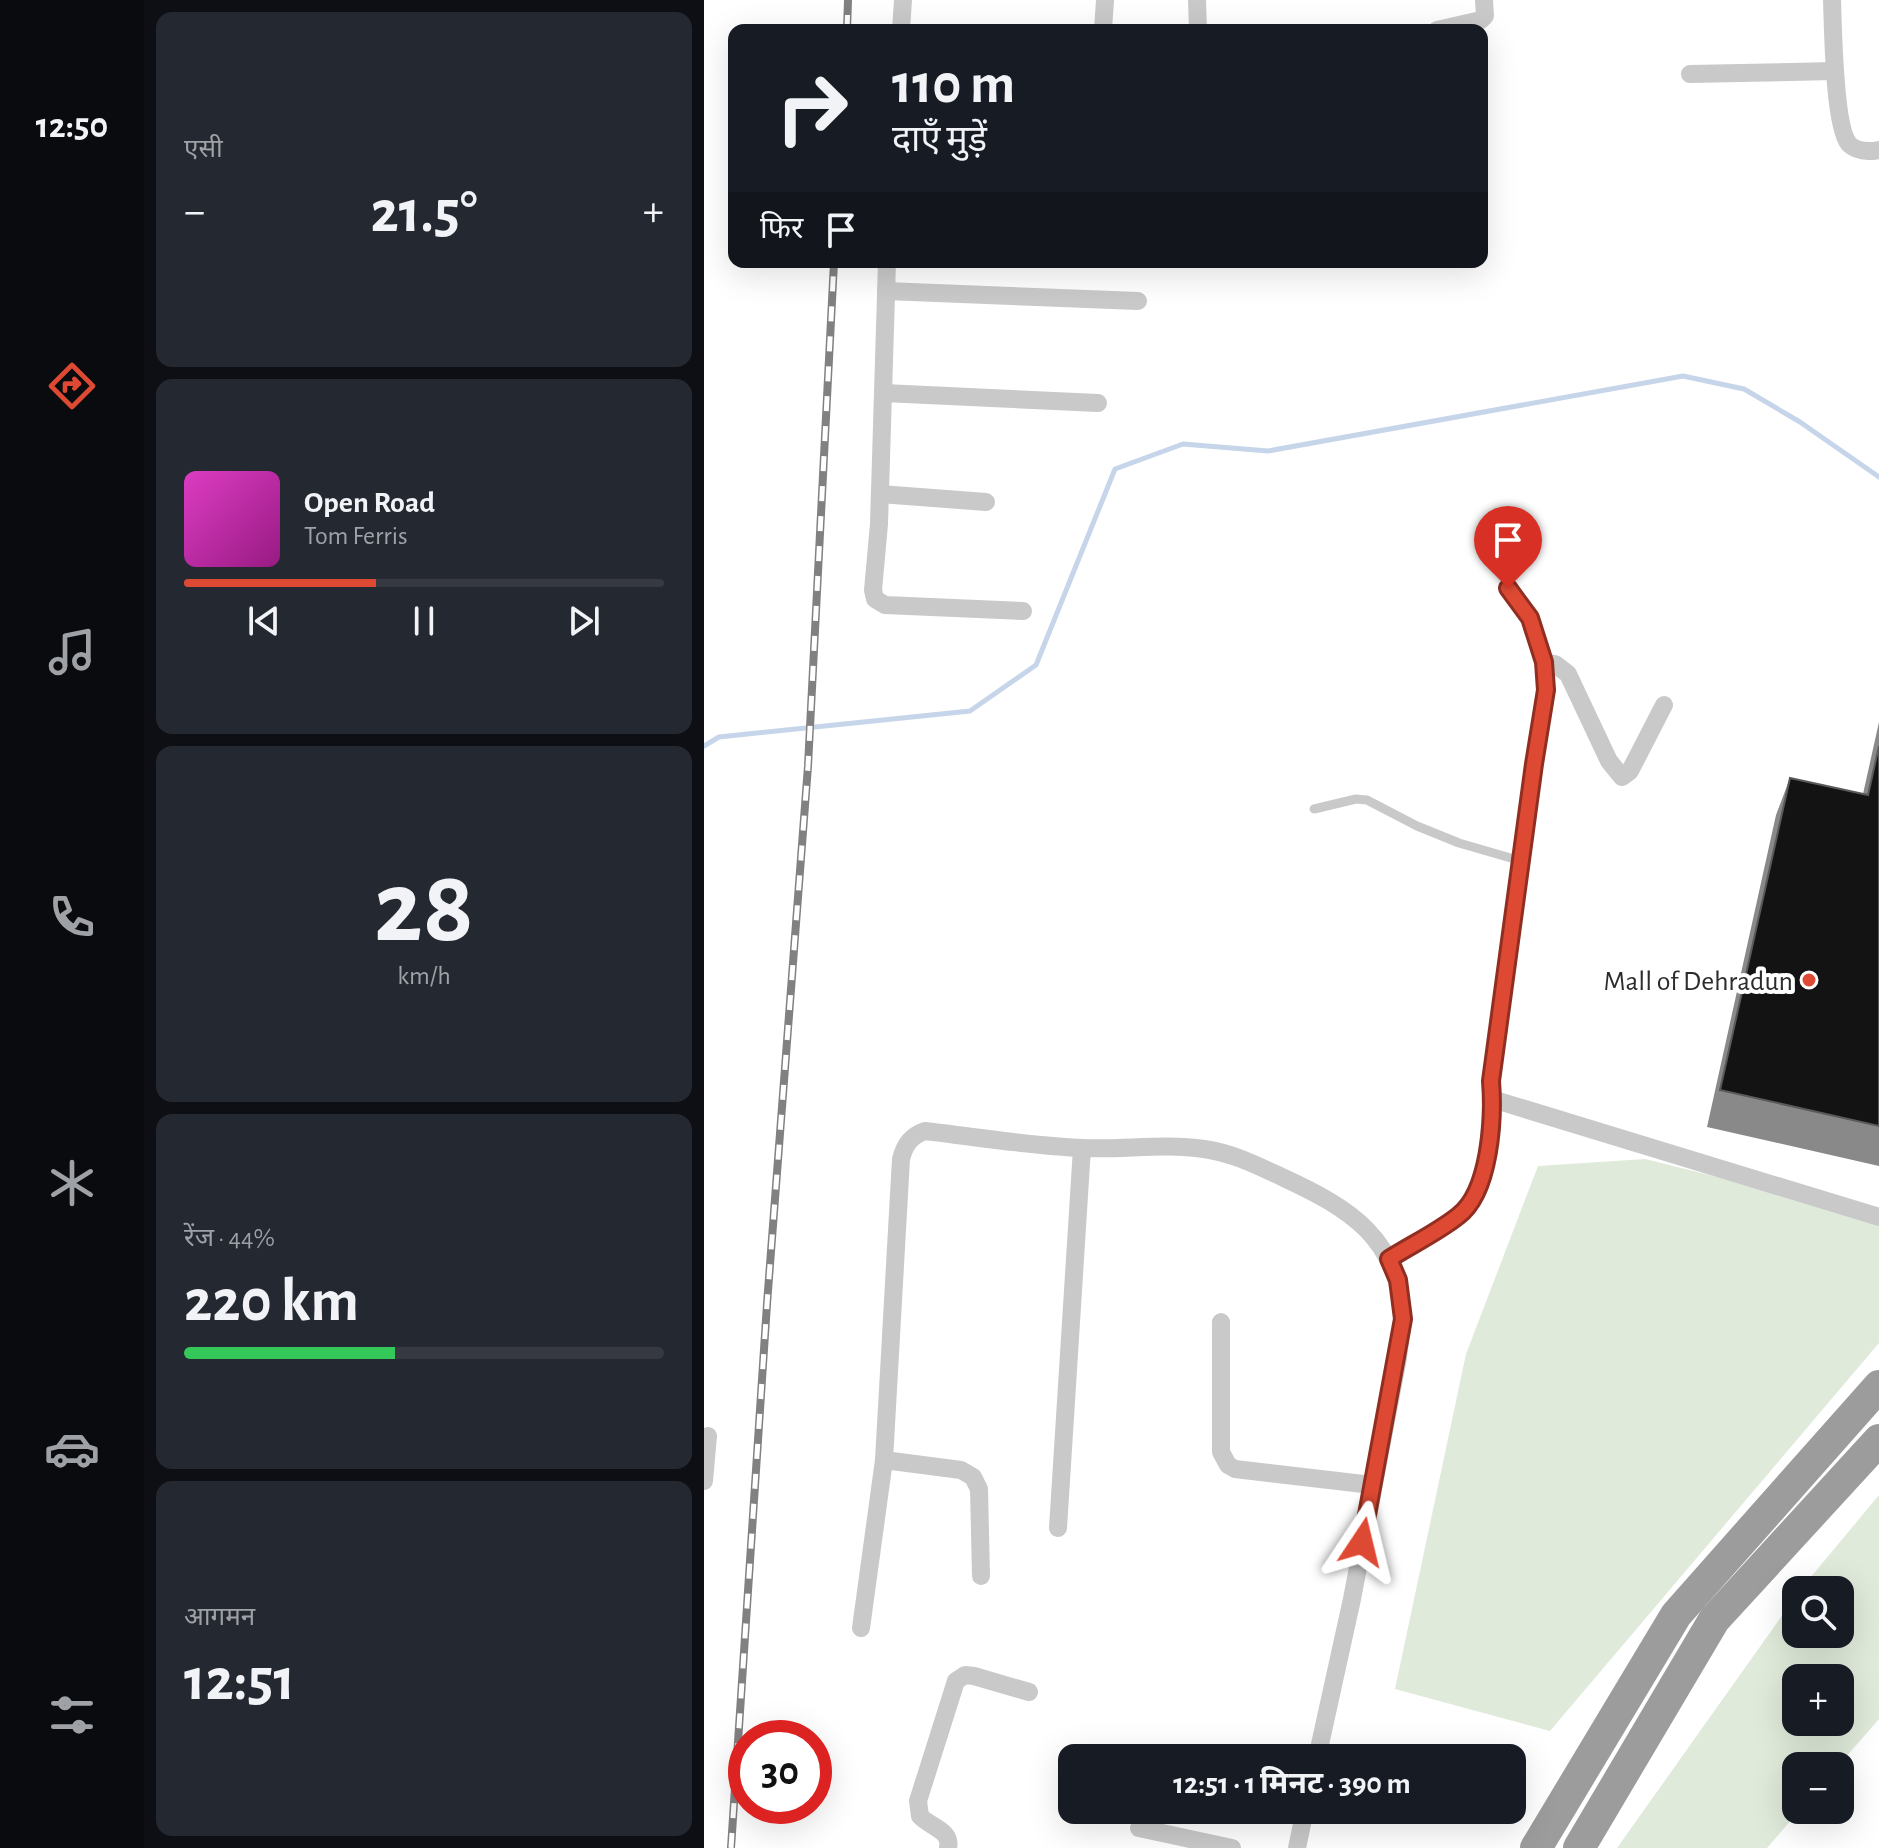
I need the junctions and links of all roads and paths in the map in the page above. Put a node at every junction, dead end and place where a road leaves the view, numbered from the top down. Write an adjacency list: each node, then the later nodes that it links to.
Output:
1 (903, 0): 6 (street)
2 (1105, 0): 7 (street)
3 (1197, 0): 8 (street)
4 (1484, 0): 9 (street)
5 (1832, 0): 10 (street)
6 (901, 24)
7 (1103, 24)
8 (1198, 24)
9 (1463, 24)
10 (1835, 71): 11 (street); 12 (street)
11 (1690, 74)
12 (1879, 150)
13 (887, 268): 14 (street)
14 (886, 291): 15 (street); 16 (street)
15 (1138, 301)
16 (884, 393): 17 (street); 18 (street)
17 (1098, 403)
18 (880, 494): 19 (street); 21 (street)
19 (986, 502)
20 (1508, 588): 22 (street)
21 (1023, 611)
22 (1544, 662): 23 (street); 25 (street)
23 (1664, 705)
24 (1314, 809): 25 (lane)
25 (1521, 861): 26 (street)
26 (1492, 1099): 28 (street); 29 (street)
27 (1082, 1148): 29 (street); 34 (street); 37 (street)
28 (1879, 1217)
29 (1389, 1259): 36 (street)
30 (1221, 1322): 36 (street)
31 (1879, 1386): 47 (highway)
32 (708, 1436): 35 (street)
33 (1879, 1440): 48 (highway)
34 (884, 1460): 38 (street); 39 (street)
35 (704, 1481)
36 (1372, 1485): 41 (street)
37 (1058, 1528)
38 (981, 1576)
39 (861, 1628)
40 (1029, 1692): 44 (street)
41 (1320, 1744)
42 (1302, 1824): 46 (street)
43 (1139, 1828): 45 (street)
44 (948, 1848)
45 (1232, 1848)
46 (1297, 1848)
47 (1536, 1848)
48 (1579, 1848)

